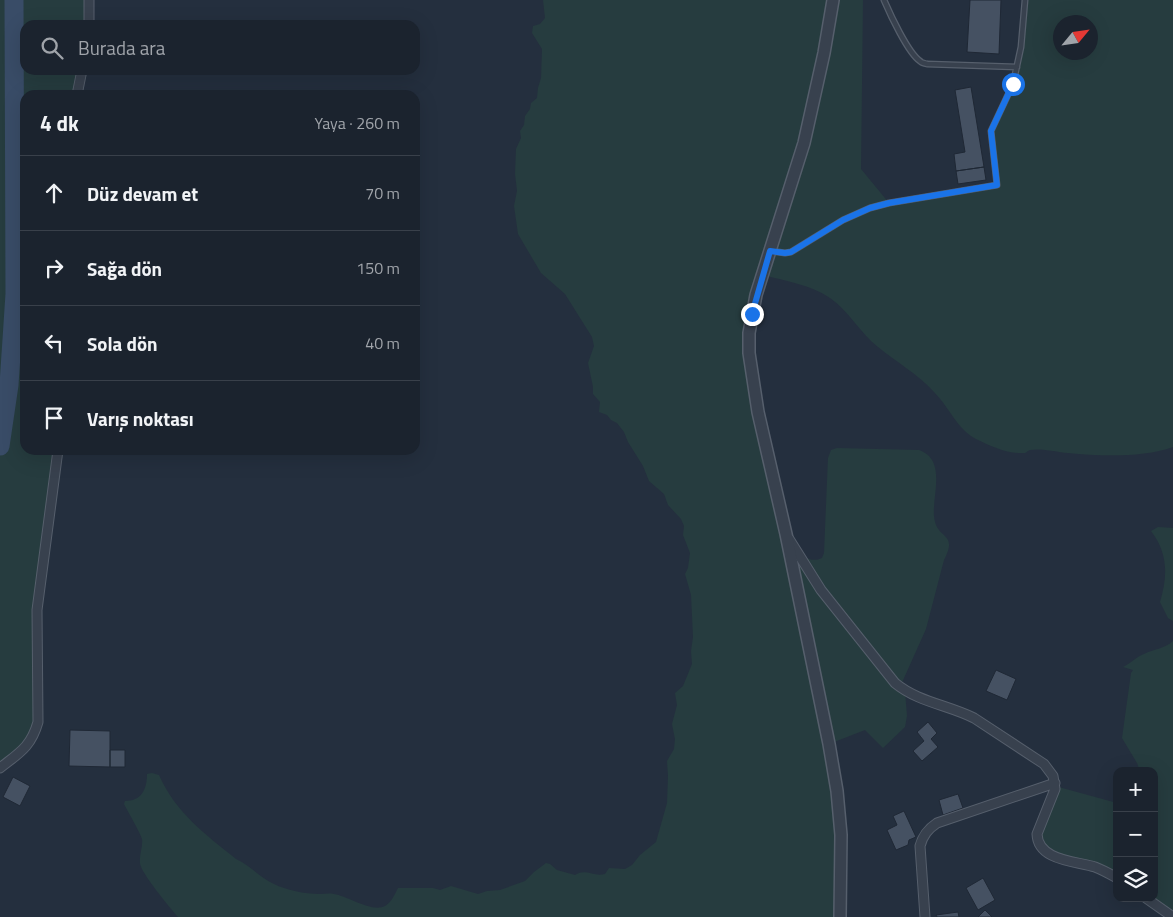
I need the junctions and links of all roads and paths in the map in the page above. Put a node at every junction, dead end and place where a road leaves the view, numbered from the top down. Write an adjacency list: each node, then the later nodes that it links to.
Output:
1 (88, 0): 5 (street)
2 (833, 0): 9 (street)
3 (884, 0): 6 (lane)
4 (1026, 0): 6 (lane)
5 (89, 20)
6 (1017, 67): 9 (lane)
7 (81, 75): 8 (street)
8 (77, 90)
9 (770, 251): 11 (street)
10 (57, 455): 12 (street)
11 (786, 534): 13 (street); 16 (street)
12 (0, 768)
13 (1055, 783): 14 (street); 17 (street)
14 (1113, 876)
15 (1152, 902): 18 (street)
16 (840, 917)
17 (925, 917)
18 (1173, 917)

